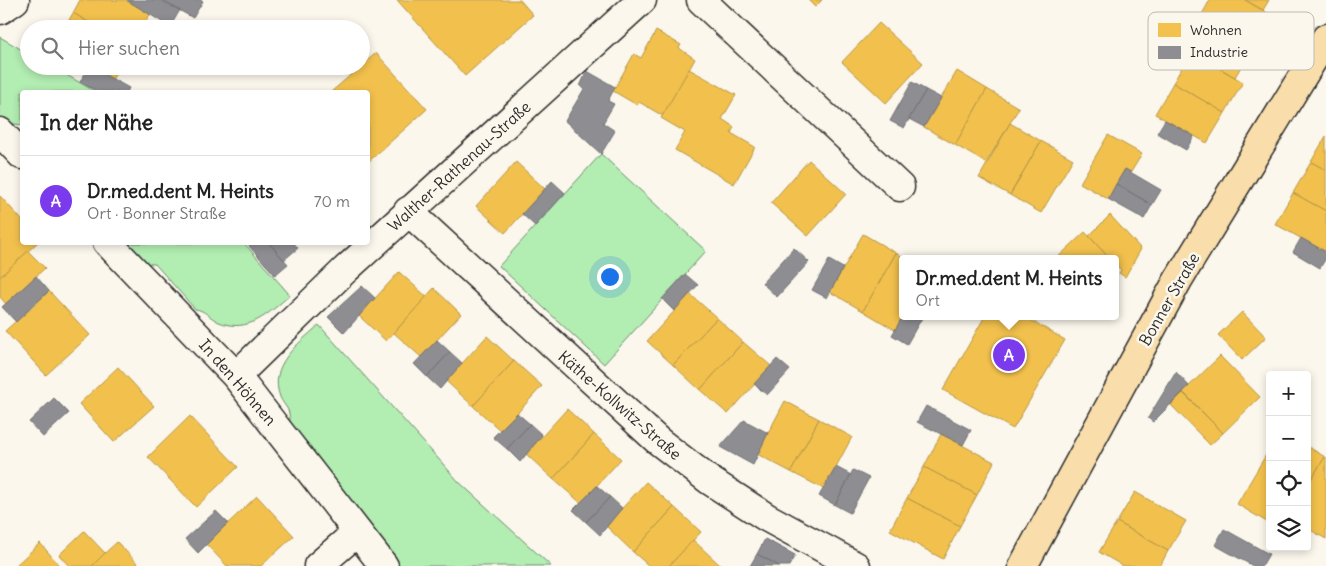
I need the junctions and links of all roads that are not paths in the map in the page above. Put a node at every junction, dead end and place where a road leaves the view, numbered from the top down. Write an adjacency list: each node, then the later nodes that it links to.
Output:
1 (15, 0): 4 (street)
2 (642, 0): 11 (street, Walther-Rathenau-Straße)
3 (701, 0): 10 (street)
4 (0, 10)
5 (1326, 38): 6 (main road, Bonner Straße)
6 (1314, 58)
7 (1306, 70): 18 (main road, Bonner Straße)
8 (0, 132): 9 (street)
9 (20, 153)
10 (900, 187)
11 (408, 212): 13 (street, Walther-Rathenau-Straße); 17 (street, Käthe-Kollwitz-Straße)
12 (110, 245): 13 (street, In den Höhnen)
13 (236, 376): 14 (street, In den Höhnen)
14 (357, 532): 15 (street); 16 (street, In den Höhnen)
15 (318, 566)
16 (384, 566)
17 (856, 566)
18 (1023, 566)

